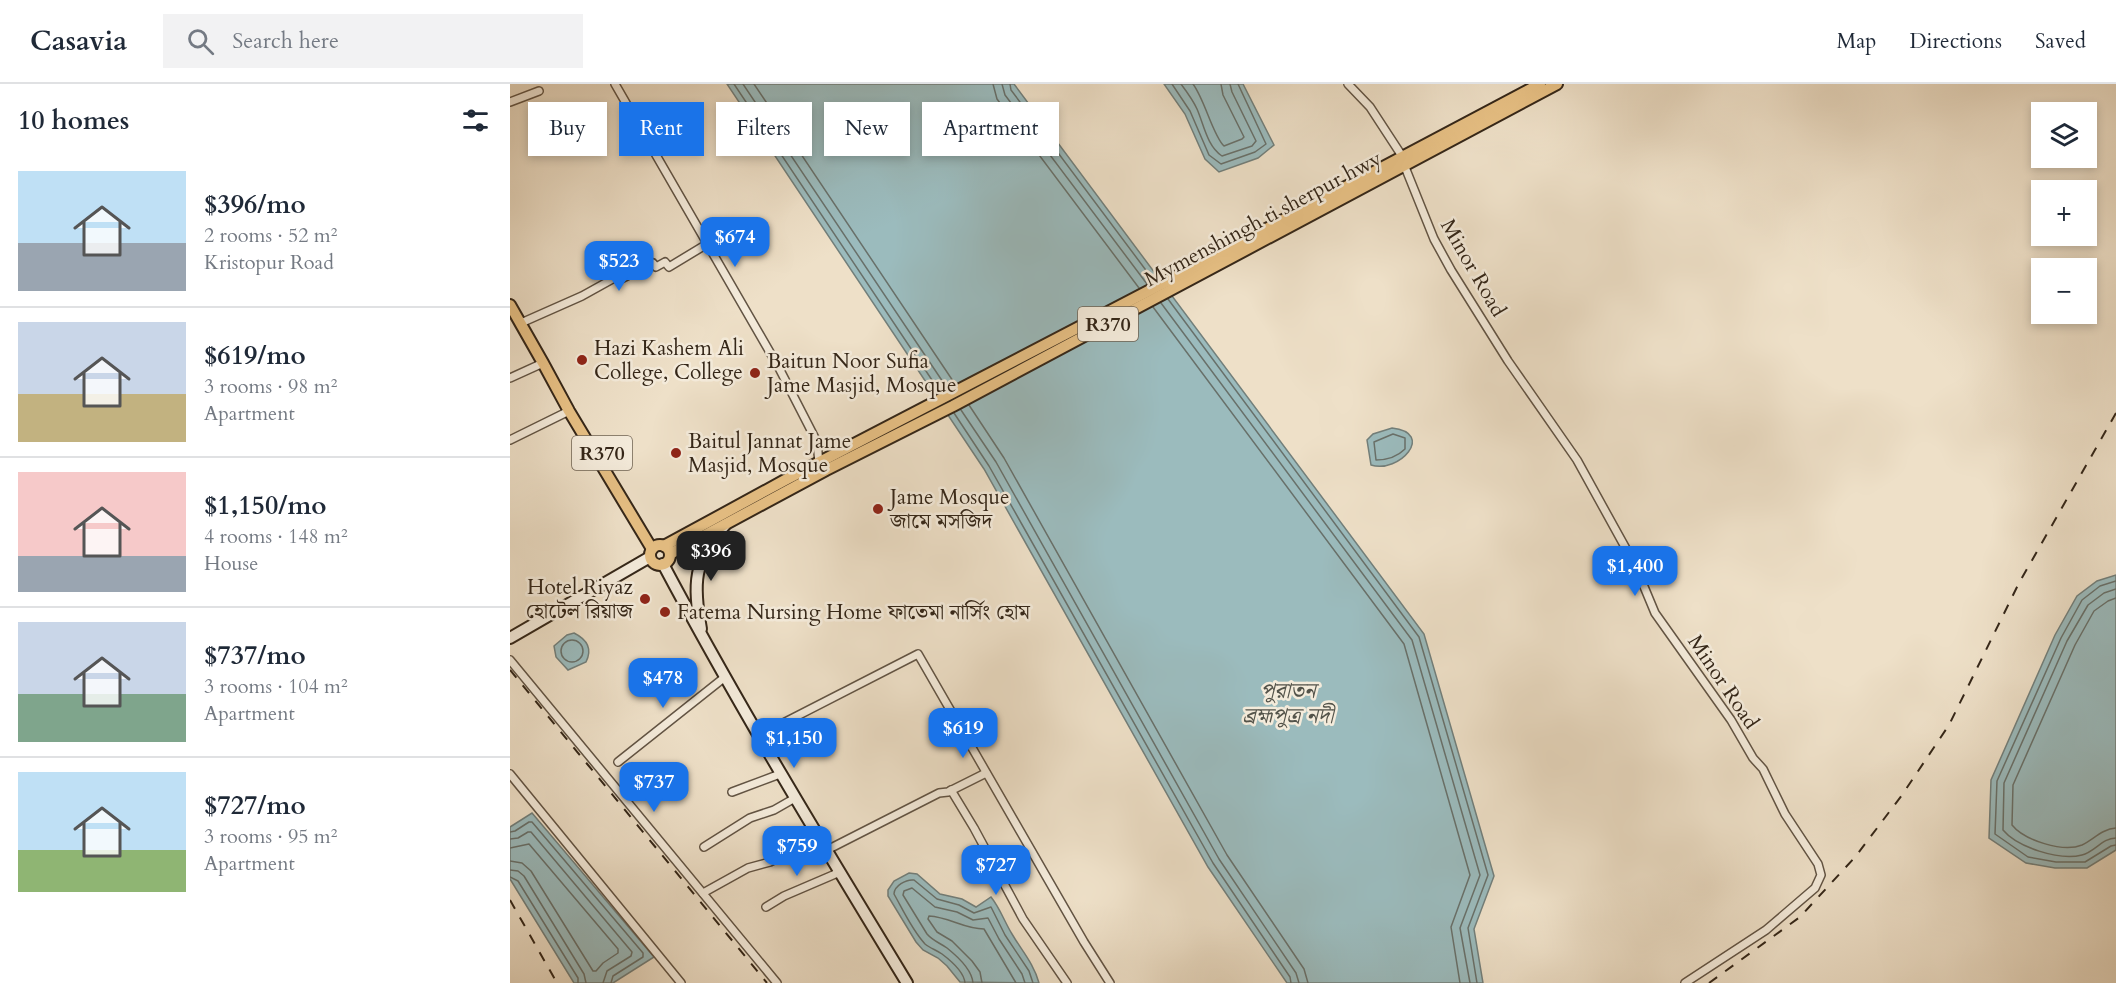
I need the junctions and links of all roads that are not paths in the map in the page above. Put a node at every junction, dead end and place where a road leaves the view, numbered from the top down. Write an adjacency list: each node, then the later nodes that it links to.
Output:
1 (615, 84): 8 (street)
2 (1348, 84): 7 (street, Minor Road)
3 (1540, 84): 7 (main road, Mymenshingh ti sherpur hwy)
4 (1557, 84): 7 (main road, Mymenshingh ti sherpur hwy)
5 (539, 91): 6 (street)
6 (510, 102)
7 (1403, 161): 15 (main road, Mymenshingh ti sherpur hwy); 40 (street, Minor Road)
8 (706, 244): 10 (street); 15 (street)
9 (510, 305): 10 (main road, R370)
10 (521, 323): 11 (main road, R370)
11 (543, 363): 12 (street); 13 (main road, R370); 17 (main road, R370)
12 (510, 378)
13 (568, 411): 14 (street); 17 (main road, R370)
14 (510, 440)
15 (822, 465): 16 (main road); 17 (main road)
16 (724, 525): 17 (main road); 19 (main road)
17 (659, 550): 18 (main road); 19 (main road)
18 (510, 638)
19 (702, 638): 21 (main road)
20 (510, 660): 33 (street)
21 (725, 677): 22 (main road); 23 (street)
22 (758, 736): 24 (street); 26 (main road)
23 (618, 762)
24 (986, 773): 27 (street); 39 (street)
25 (510, 774): 35 (street)
26 (780, 774): 28 (street); 29 (main road)
27 (951, 790): 31 (street); 38 (street)
28 (732, 792)
29 (795, 798): 30 (street); 31 (main road)
30 (704, 847)
31 (825, 847): 32 (main road); 33 (street)
32 (840, 872): 34 (street); 37 (main road)
33 (703, 893): 36 (street)
34 (766, 907)
35 (681, 983)
36 (777, 983)
37 (907, 983)
38 (1067, 983)
39 (1110, 983)
40 (1685, 983)

